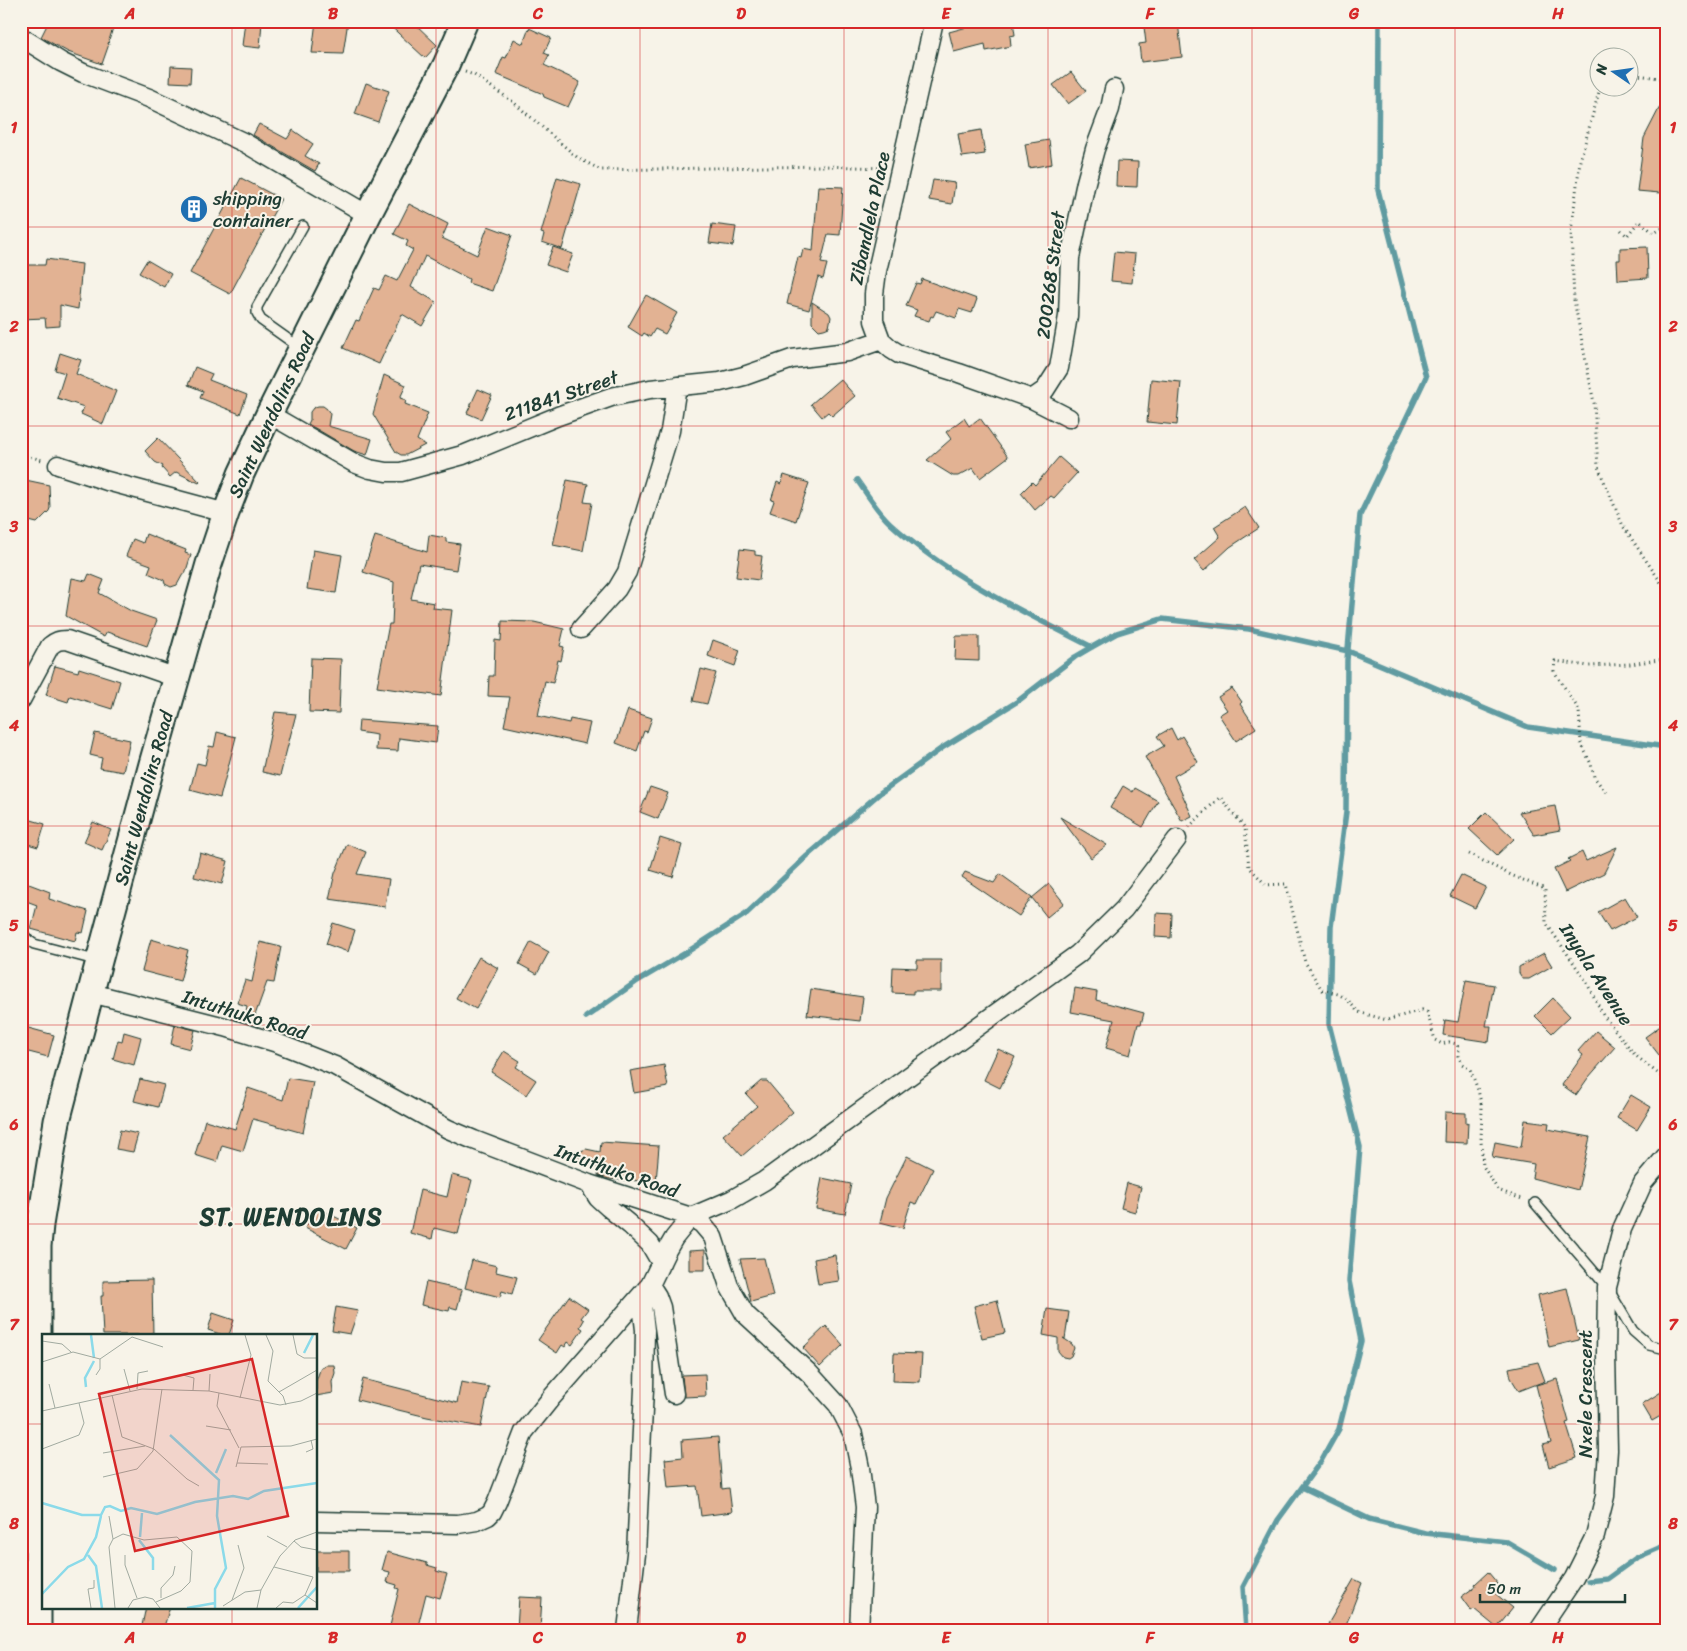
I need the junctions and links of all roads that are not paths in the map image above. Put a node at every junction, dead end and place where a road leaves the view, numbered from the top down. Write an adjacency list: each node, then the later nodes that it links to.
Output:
1 (465, 21): 5 (street, Saint Wendolins Road)
2 (934, 21): 7 (street, Zibandlela Place)
3 (21, 37): 5 (street)
4 (1114, 89): 10 (street, 200268 Street)
5 (368, 215): 8 (street, Saint Wendolins Road)
6 (303, 226): 8 (lane)
7 (881, 340): 9 (street, 211841 Street); 10 (street)
8 (301, 349): 11 (street, Saint Wendolins Road)
9 (677, 386): 11 (street, 211841 Street); 15 (street)
10 (1032, 399): 12 (street)
11 (269, 414): 14 (street, Saint Wendolins Road)
12 (1069, 418)
13 (58, 465): 14 (street)
14 (226, 513): 16 (street, Saint Wendolins Road)
15 (581, 629)
16 (177, 678): 17 (street); 20 (street, Saint Wendolins Road)
17 (21, 700)
18 (1177, 839): 25 (street)
19 (21, 931): 20 (lane)
20 (99, 961): 21 (street, Saint Wendolins Road)
21 (90, 993): 23 (street, Intuthuko Road); 26 (street, Saint Wendolins Road)
22 (1666, 1156): 28 (street, Nxele Crescent)
23 (589, 1184): 25 (street, Intuthuko Road); 27 (street)
24 (1534, 1204): 28 (lane)
25 (691, 1217): 27 (street); 37 (street, Intuthuko Road)
26 (30, 1247): 30 (street, Saint Wendolins Road)
27 (661, 1263): 29 (street)
28 (1607, 1287): 31 (lane); 38 (street, Nxele Crescent)
29 (646, 1290): 32 (street); 33 (street); 36 (street)
30 (29, 1321): 34 (street, Saint Wendolins Road)
31 (1666, 1349)
32 (674, 1394)
33 (318, 1521)
34 (41, 1522): 35 (street, Saint Wendolins Road)
35 (38, 1630)
36 (627, 1630)
37 (859, 1630)
38 (1539, 1630)

